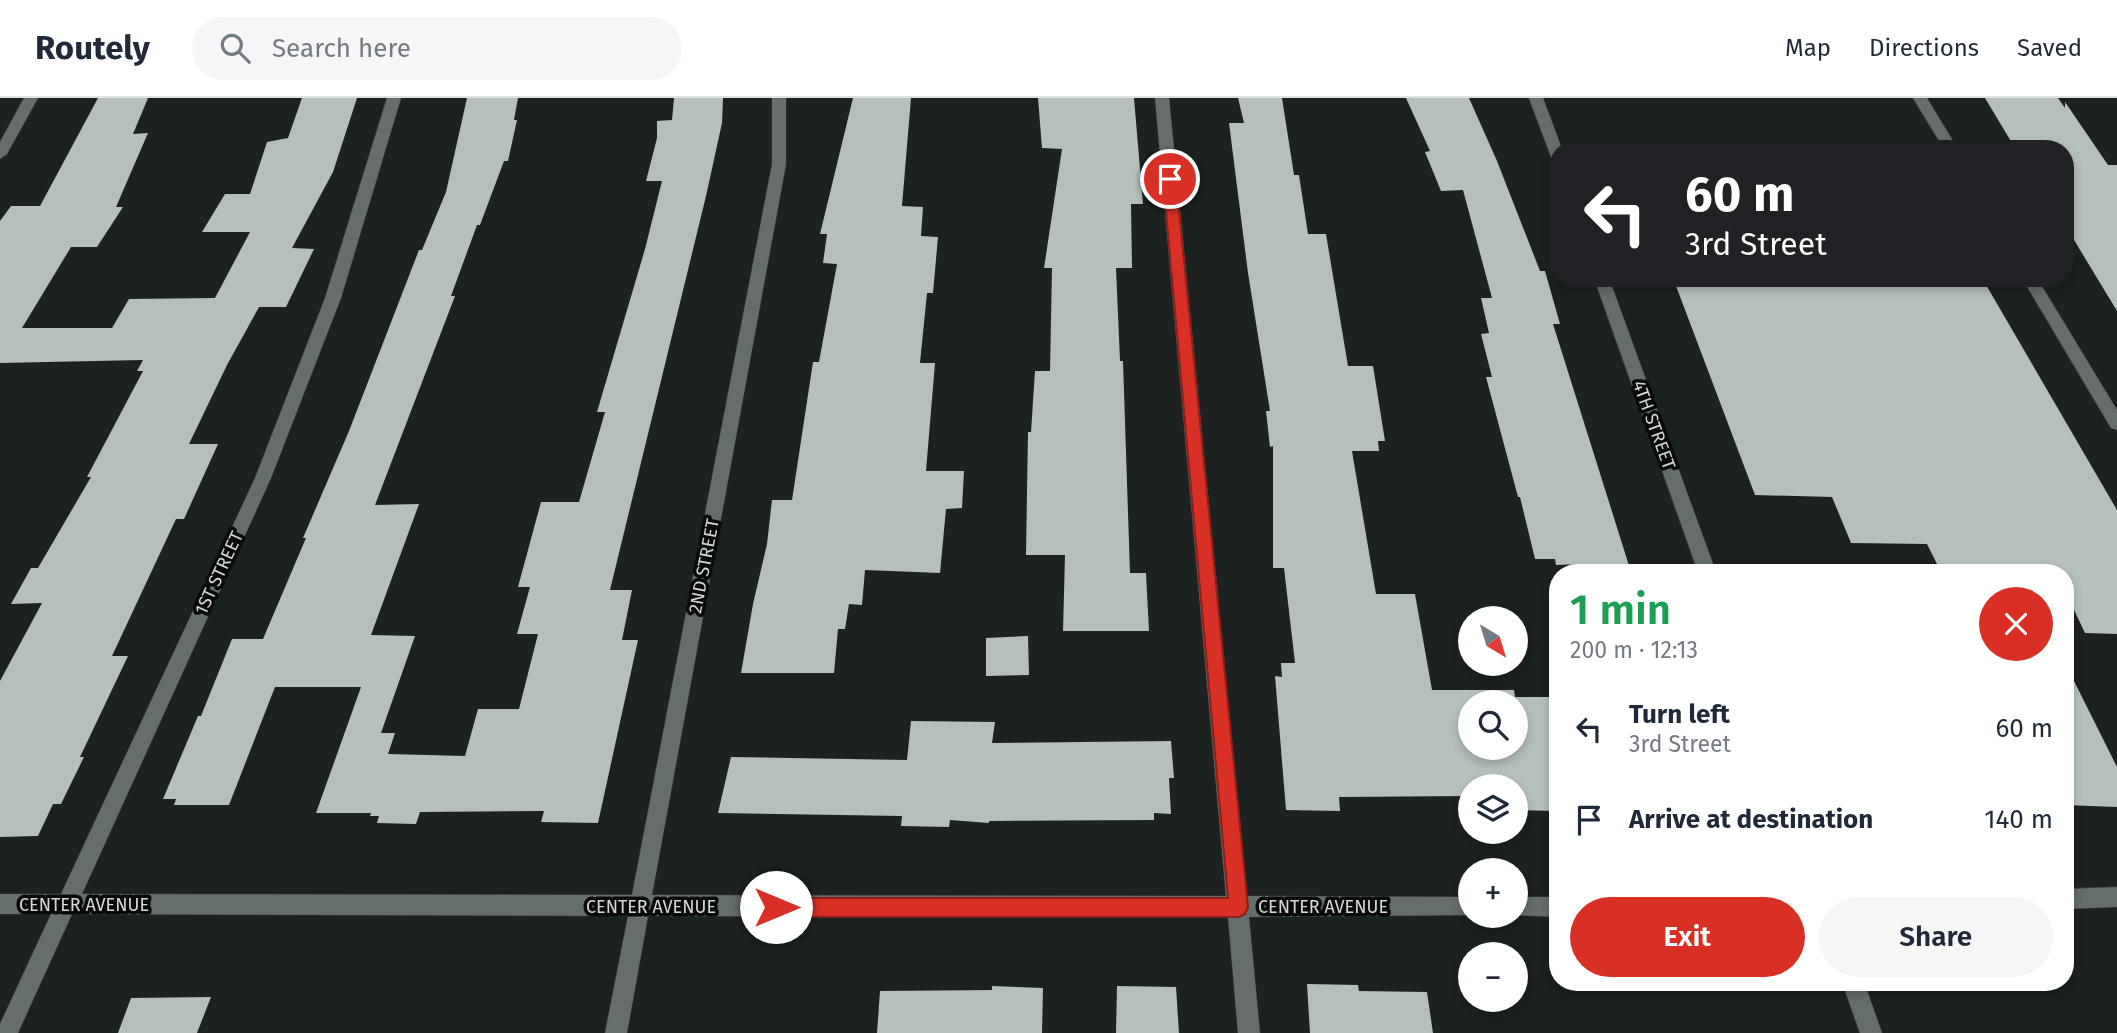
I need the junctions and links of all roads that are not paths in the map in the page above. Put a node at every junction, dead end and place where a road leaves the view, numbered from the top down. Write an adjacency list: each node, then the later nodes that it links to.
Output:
1 (31, 98): 9 (street)
2 (394, 98): 17 (street, 1ST STREET)
3 (779, 98): 18 (street, 2ND STREET)
4 (1162, 98): 19 (street)
5 (1536, 98): 7 (street)
6 (1920, 98): 8 (street)
7 (1551, 140)
8 (1946, 140)
9 (0, 154)
10 (1604, 287): 13 (street, 4TH STREET)
11 (2034, 287): 12 (street)
12 (2117, 424)
13 (1704, 564)
14 (2117, 897): 15 (street)
15 (2074, 899)
16 (0, 904): 17 (street, CENTER AVENUE)
17 (65, 904): 18 (street, CENTER AVENUE); 24 (street, 1ST STREET)
18 (640, 907): 19 (street, CENTER AVENUE); 25 (street, 2ND STREET)
19 (1239, 907): 20 (street, CENTER AVENUE); 26 (street)
20 (1458, 907)
21 (1528, 907): 22 (street)
22 (1549, 907)
23 (1856, 991): 27 (street)
24 (7, 1033)
25 (616, 1033)
26 (1249, 1033)
27 (1871, 1033)

